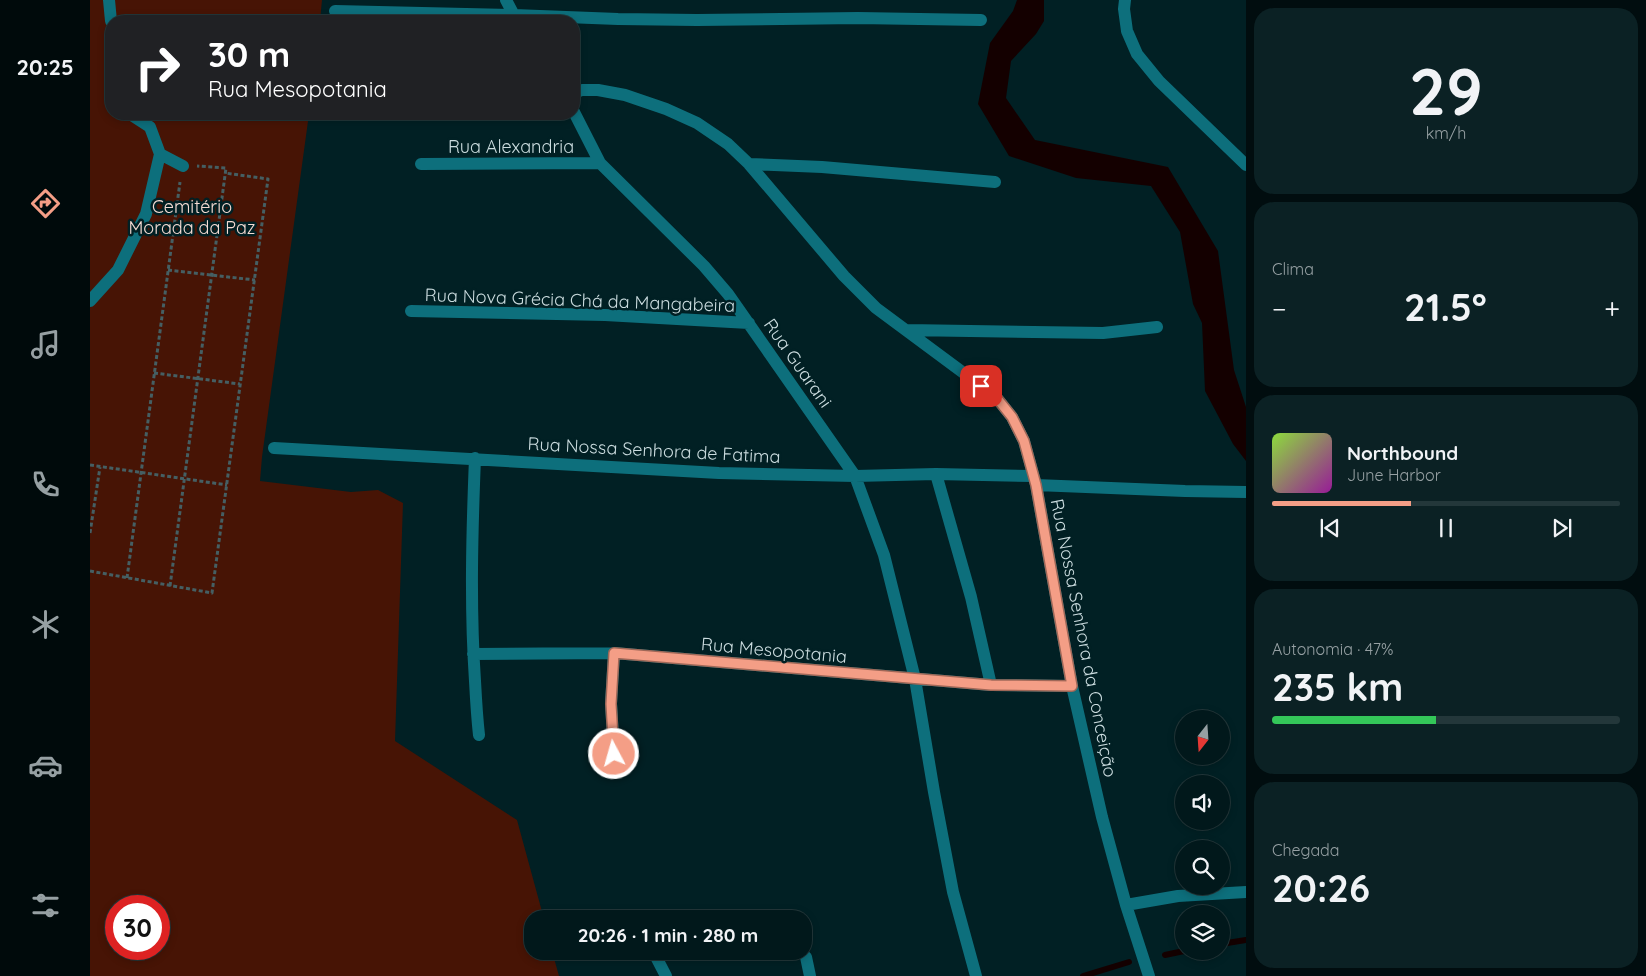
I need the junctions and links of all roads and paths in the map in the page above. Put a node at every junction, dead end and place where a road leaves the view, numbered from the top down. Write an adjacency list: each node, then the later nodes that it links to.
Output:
1 (110, 0): 5 (street)
2 (506, 0): 7 (street)
3 (1125, 0): 17 (street)
4 (335, 11): 6 (street)
5 (111, 15)
6 (438, 15)
7 (514, 15)
8 (580, 19): 9 (street)
9 (981, 20)
10 (580, 91): 16 (street, Rua Nossa Senhora da Conceição)
11 (139, 120): 13 (street)
12 (578, 120): 14 (street, Rua Guarani)
13 (160, 154): 18 (street); 24 (street)
14 (600, 163): 15 (street, Rua Alexandria); 26 (street, Rua Guarani)
15 (421, 164)
16 (749, 164): 20 (street); 28 (street, Rua Nossa Senhora da Conceição)
17 (1246, 165)
18 (182, 166): 19 (path); 21 (path)
19 (225, 173): 22 (path); 23 (path)
20 (996, 182)
21 (168, 270): 22 (path); 29 (path)
22 (211, 275): 23 (path); 30 (path)
23 (255, 280): 31 (path)
24 (90, 301)
25 (411, 311): 26 (street, Rua Nova Grécia Chá da Mangabeira)
26 (749, 323): 38 (street, Rua Guarani)
27 (1157, 327): 28 (street)
28 (906, 330): 40 (street, Rua Nossa Senhora da Conceição)
29 (154, 373): 30 (path); 36 (path)
30 (198, 379): 31 (path); 39 (path)
31 (240, 384): 41 (path)
32 (274, 448): 33 (street, Rua Nossa Senhora de Fatima)
33 (475, 458): 38 (street, Rua Nossa Senhora de Fatima); 48 (street)
34 (90, 465): 35 (path)
35 (100, 467): 36 (path); 43 (path)
36 (141, 473): 39 (path); 45 (path)
37 (936, 474): 38 (street, Rua Nossa Senhora de Fatima); 40 (street, Rua Nossa Senhora de Fatima); 50 (street)
38 (855, 476): 49 (street, Rua Guarani)
39 (185, 479): 41 (path); 46 (path)
40 (1034, 480): 42 (street, Rua Nossa Senhora de Fatima); 51 (street, Rua Nossa Senhora da Conceição)
41 (227, 485): 46 (path)
42 (1246, 492)
43 (90, 533)
44 (90, 571): 45 (path)
45 (127, 578): 46 (path)
46 (170, 586)
47 (614, 653): 48 (street, Rua Mesopotania); 49 (street, Rua Mesopotania); 53 (street)
48 (473, 654): 52 (street)
49 (915, 679): 50 (street, Rua Mesopotania); 60 (street, Rua Guarani)
50 (991, 685): 51 (street, Rua Mesopotania)
51 (1072, 686): 55 (street, Rua Nossa Senhora da Conceição)
52 (479, 735)
53 (614, 754)
54 (1246, 892): 55 (street)
55 (1126, 905): 61 (street, Rua Nossa Senhora da Conceição)
56 (658, 960): 58 (street)
57 (807, 960): 59 (street)
58 (666, 976)
59 (810, 976)
60 (976, 976)
61 (1149, 976)

